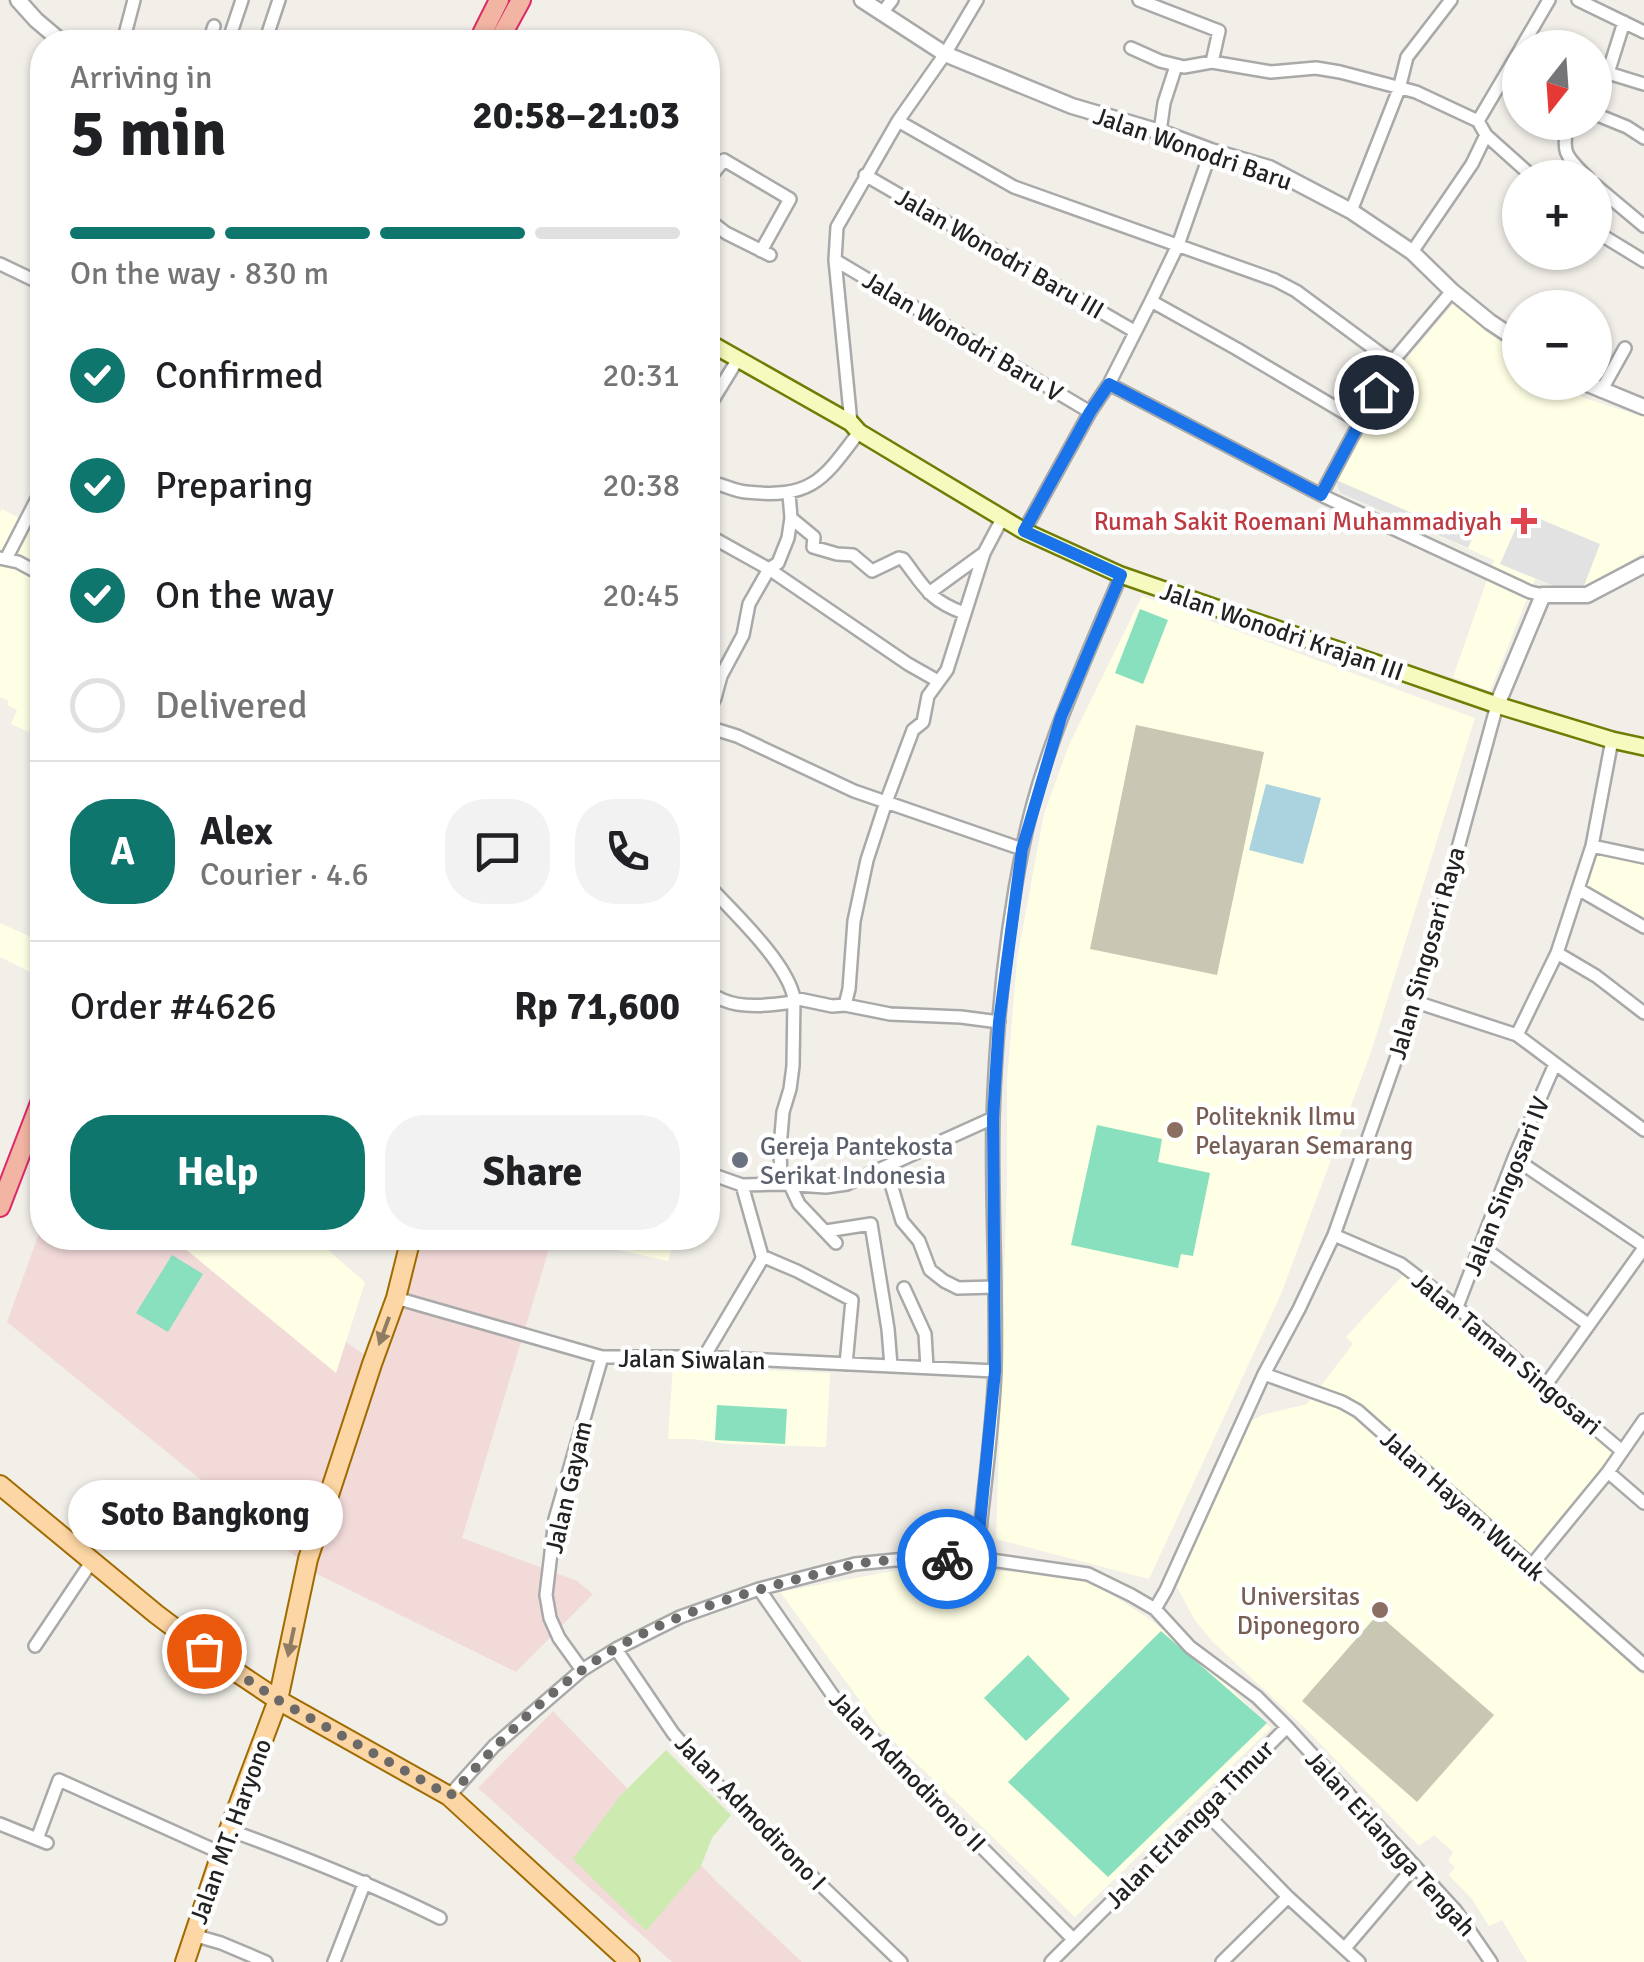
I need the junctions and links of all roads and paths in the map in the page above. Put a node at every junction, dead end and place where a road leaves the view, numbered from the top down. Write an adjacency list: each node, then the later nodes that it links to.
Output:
1 (18, 0): 17 (street)
2 (134, 0): 18 (street)
3 (242, 0): 20 (street)
4 (278, 0): 21 (street)
5 (499, 0): 22 (highway)
6 (521, 0): 23 (highway)
7 (862, 0): 14 (street, Jalan Wonodri Baru)
8 (892, 0): 14 (street)
9 (977, 0): 27 (street)
10 (1139, 0): 29 (street)
11 (1451, 0): 34 (street)
12 (1550, 0): 24 (street)
13 (1578, 0): 15 (street)
14 (882, 13): 27 (street, Jalan Wonodri Baru)
15 (1624, 22): 25 (street); 28 (street)
16 (214, 26): 19 (street)
17 (48, 30)
18 (126, 30)
19 (213, 30)
20 (232, 30)
21 (269, 30)
22 (484, 30)
23 (505, 30)
24 (1532, 30)
25 (1644, 32)
26 (1130, 48): 30 (street)
27 (945, 54): 35 (street); 38 (street, Jalan Wonodri Baru)
28 (1612, 61)
29 (1212, 62): 30 (street); 34 (street)
30 (1176, 66): 38 (street)
31 (1612, 75): 33 (street)
32 (1502, 80): 36 (street)
33 (1644, 84)
34 (1399, 89): 36 (street); 46 (street)
35 (898, 120): 44 (street); 50 (street)
36 (1478, 121): 39 (street)
37 (1612, 121): 40 (street)
38 (1160, 132): 41 (street, Jalan Wonodri Baru)
39 (1486, 135): 42 (street); 51 (street)
40 (1644, 138)
41 (1211, 151): 46 (street, Jalan Wonodri Baru); 50 (street)
42 (1514, 160)
43 (720, 165): 48 (street)
44 (865, 175): 52 (street); 59 (street, Jalan Wonodri Baru III)
45 (1612, 199): 47 (street)
46 (1351, 211): 51 (street, Jalan Wonodri Baru)
47 (1644, 226)
48 (720, 229)
49 (1612, 241): 53 (street)
50 (1178, 245): 57 (street); 63 (street)
51 (1412, 252): 56 (street, Jalan Wonodri Baru)
52 (835, 260): 69 (street, Jalan Wonodri Baru V); 71 (street)
53 (1644, 261)
54 (0, 264): 55 (street)
55 (30, 278)
56 (1452, 291): 58 (street, Jalan Wonodri Baru); 63 (street)
57 (1151, 301): 59 (street); 70 (street)
58 (1502, 330)
59 (1134, 331): 65 (street)
60 (1625, 348): 64 (street)
61 (720, 349): 62 (main road, Jalan Wonodri Krajan III)
62 (738, 359): 66 (street); 71 (main road, Jalan Wonodri Krajan III)
63 (1392, 362): 70 (street)
64 (1612, 373)
65 (1109, 384): 69 (street); 74 (street)
66 (720, 388)
67 (1612, 395): 68 (street)
68 (1644, 406)
69 (1090, 412): 78 (street)
70 (1360, 422): 74 (street)
71 (855, 428): 73 (street); 76 (main road, Jalan Wonodri Krajan III)
72 (720, 485): 73 (street)
73 (788, 494): 77 (street)
74 (1321, 495): 87 (street)
75 (30, 510): 81 (street)
76 (1003, 517): 78 (main road, Jalan Wonodri Krajan III); 80 (street)
77 (791, 518): 84 (street); 86 (street)
78 (1024, 531): 85 (main road, Jalan Wonodri Krajan III)
79 (720, 542): 84 (street)
80 (984, 553): 86 (street); 88 (street)
81 (3, 558): 83 (street)
82 (1643, 568): 87 (street)
83 (30, 569)
84 (769, 569): 89 (street); 90 (street)
85 (1121, 575): 91 (main road, Jalan Wonodri Krajan III); 97 (street)
86 (929, 593): 88 (street)
87 (1543, 595): 91 (street)
88 (964, 613): 90 (street)
89 (720, 680)
90 (938, 681): 95 (street)
91 (1497, 705): 93 (main road); 105 (street, Jalan Singosari Raya)
92 (720, 731): 95 (street)
93 (1612, 740): 94 (main road); 96 (street)
94 (1644, 747)
95 (886, 802): 97 (street); 106 (street)
96 (1592, 846): 98 (street); 99 (street)
97 (1022, 849): 108 (street)
98 (1644, 857)
99 (1578, 888): 101 (street); 102 (street)
100 (720, 897): 104 (street)
101 (1644, 927)
102 (1557, 953): 107 (street); 109 (street)
103 (720, 998): 104 (street)
104 (793, 1000): 106 (street); 117 (street)
105 (1416, 1002): 109 (street); 121 (street, Jalan Singosari Raya)
106 (845, 1005): 108 (street)
107 (1644, 1014)
108 (999, 1022): 111 (street)
109 (1517, 1035): 110 (street)
110 (1555, 1064): 113 (street); 114 (street, Jalan Singosari IV)
111 (993, 1118): 115 (street); 127 (street)
112 (30, 1129): 119 (highway)
113 (1644, 1130)
114 (1514, 1158): 123 (street, Jalan Singosari IV); 124 (street)
115 (886, 1167): 117 (street); 127 (street)
116 (720, 1177): 118 (street)
117 (785, 1184): 118 (street); 120 (street)
118 (742, 1185): 126 (street)
119 (0, 1207)
120 (826, 1231): 122 (street); 135 (street)
121 (1334, 1234): 130 (street, Jalan Taman Singosari); 138 (street, Jalan Singosari Raya)
122 (836, 1243)
123 (1480, 1246): 130 (street, Jalan Singosari IV); 131 (street)
124 (1644, 1247): 131 (street)
125 (408, 1250): 129 (main road, Jalan MT. Haryono)
126 (762, 1256): 133 (street); 134 (street)
127 (994, 1286): 137 (street)
128 (904, 1288): 136 (street)
129 (396, 1298): 132 (street, Jalan Siwalan); 154 (main road, Jalan MT. Haryono, one-way to 154)
130 (1457, 1307): 139 (street, Jalan Taman Singosari)
131 (1589, 1325): 139 (street)
132 (602, 1357): 133 (street, Jalan Siwalan); 153 (street, Jalan Gayam)
133 (704, 1357): 134 (street, Jalan Siwalan)
134 (846, 1364): 135 (street, Jalan Siwalan)
135 (891, 1366): 136 (street, Jalan Siwalan)
136 (927, 1368): 137 (street, Jalan Siwalan)
137 (995, 1371): 145 (street)
138 (1264, 1374): 147 (street, Jalan Hayam Wuruk); 149 (street, Jalan Singosari Raya)
139 (1545, 1386): 141 (street, Jalan Taman Singosari)
140 (1644, 1420): 141 (street)
141 (1622, 1450): 142 (street)
142 (1608, 1472): 144 (street); 147 (street)
143 (0, 1485): 146 (main road)
144 (1644, 1503)
145 (976, 1558): 148 (street, Jalan Erlangga Timur); 149 (street, Jalan Erlangga Timur)
146 (92, 1562): 150 (street); 154 (main road)
147 (1531, 1566): 152 (street, Jalan Hayam Wuruk)
148 (759, 1589): 151 (street, Jalan Erlangga Timur); 166 (street, Jalan Admodirono II)
149 (1154, 1609): 155 (street, Jalan Erlangga Timur)
150 (35, 1646)
151 (616, 1649): 153 (street, Jalan Erlangga Timur); 173 (street, Jalan Admodirono I)
152 (1644, 1665)
153 (582, 1670): 156 (street, Jalan Erlangga Timur)
154 (278, 1700): 156 (main road); 159 (main road, Jalan MT. Haryono)
155 (1287, 1727): 157 (street, Jalan Erlangga Timur); 161 (street, Jalan Erlangga Tengah)
156 (447, 1794): 172 (main road)
157 (1204, 1810): 163 (street); 166 (street, Jalan Erlangga Timur)
158 (0, 1824): 160 (street)
159 (229, 1830): 160 (main road, Jalan MT. Haryono); 162 (street)
160 (221, 1854): 165 (main road, Jalan MT. Haryono)
161 (1414, 1867): 167 (street); 176 (street, Jalan Erlangga Tengah)
162 (365, 1882): 164 (street); 171 (street)
163 (1288, 1897): 167 (street); 168 (street)
164 (440, 1918)
165 (193, 1936): 169 (main road, Jalan MT. Haryono); 170 (street)
166 (1072, 1939): 174 (street, Jalan Erlangga Timur)
167 (1345, 1948): 175 (street)
168 (1223, 1961)
169 (185, 1962)
170 (266, 1962)
171 (334, 1962)
172 (630, 1962)
173 (901, 1962)
174 (1051, 1962)
175 (1359, 1962)
176 (1491, 1962)

